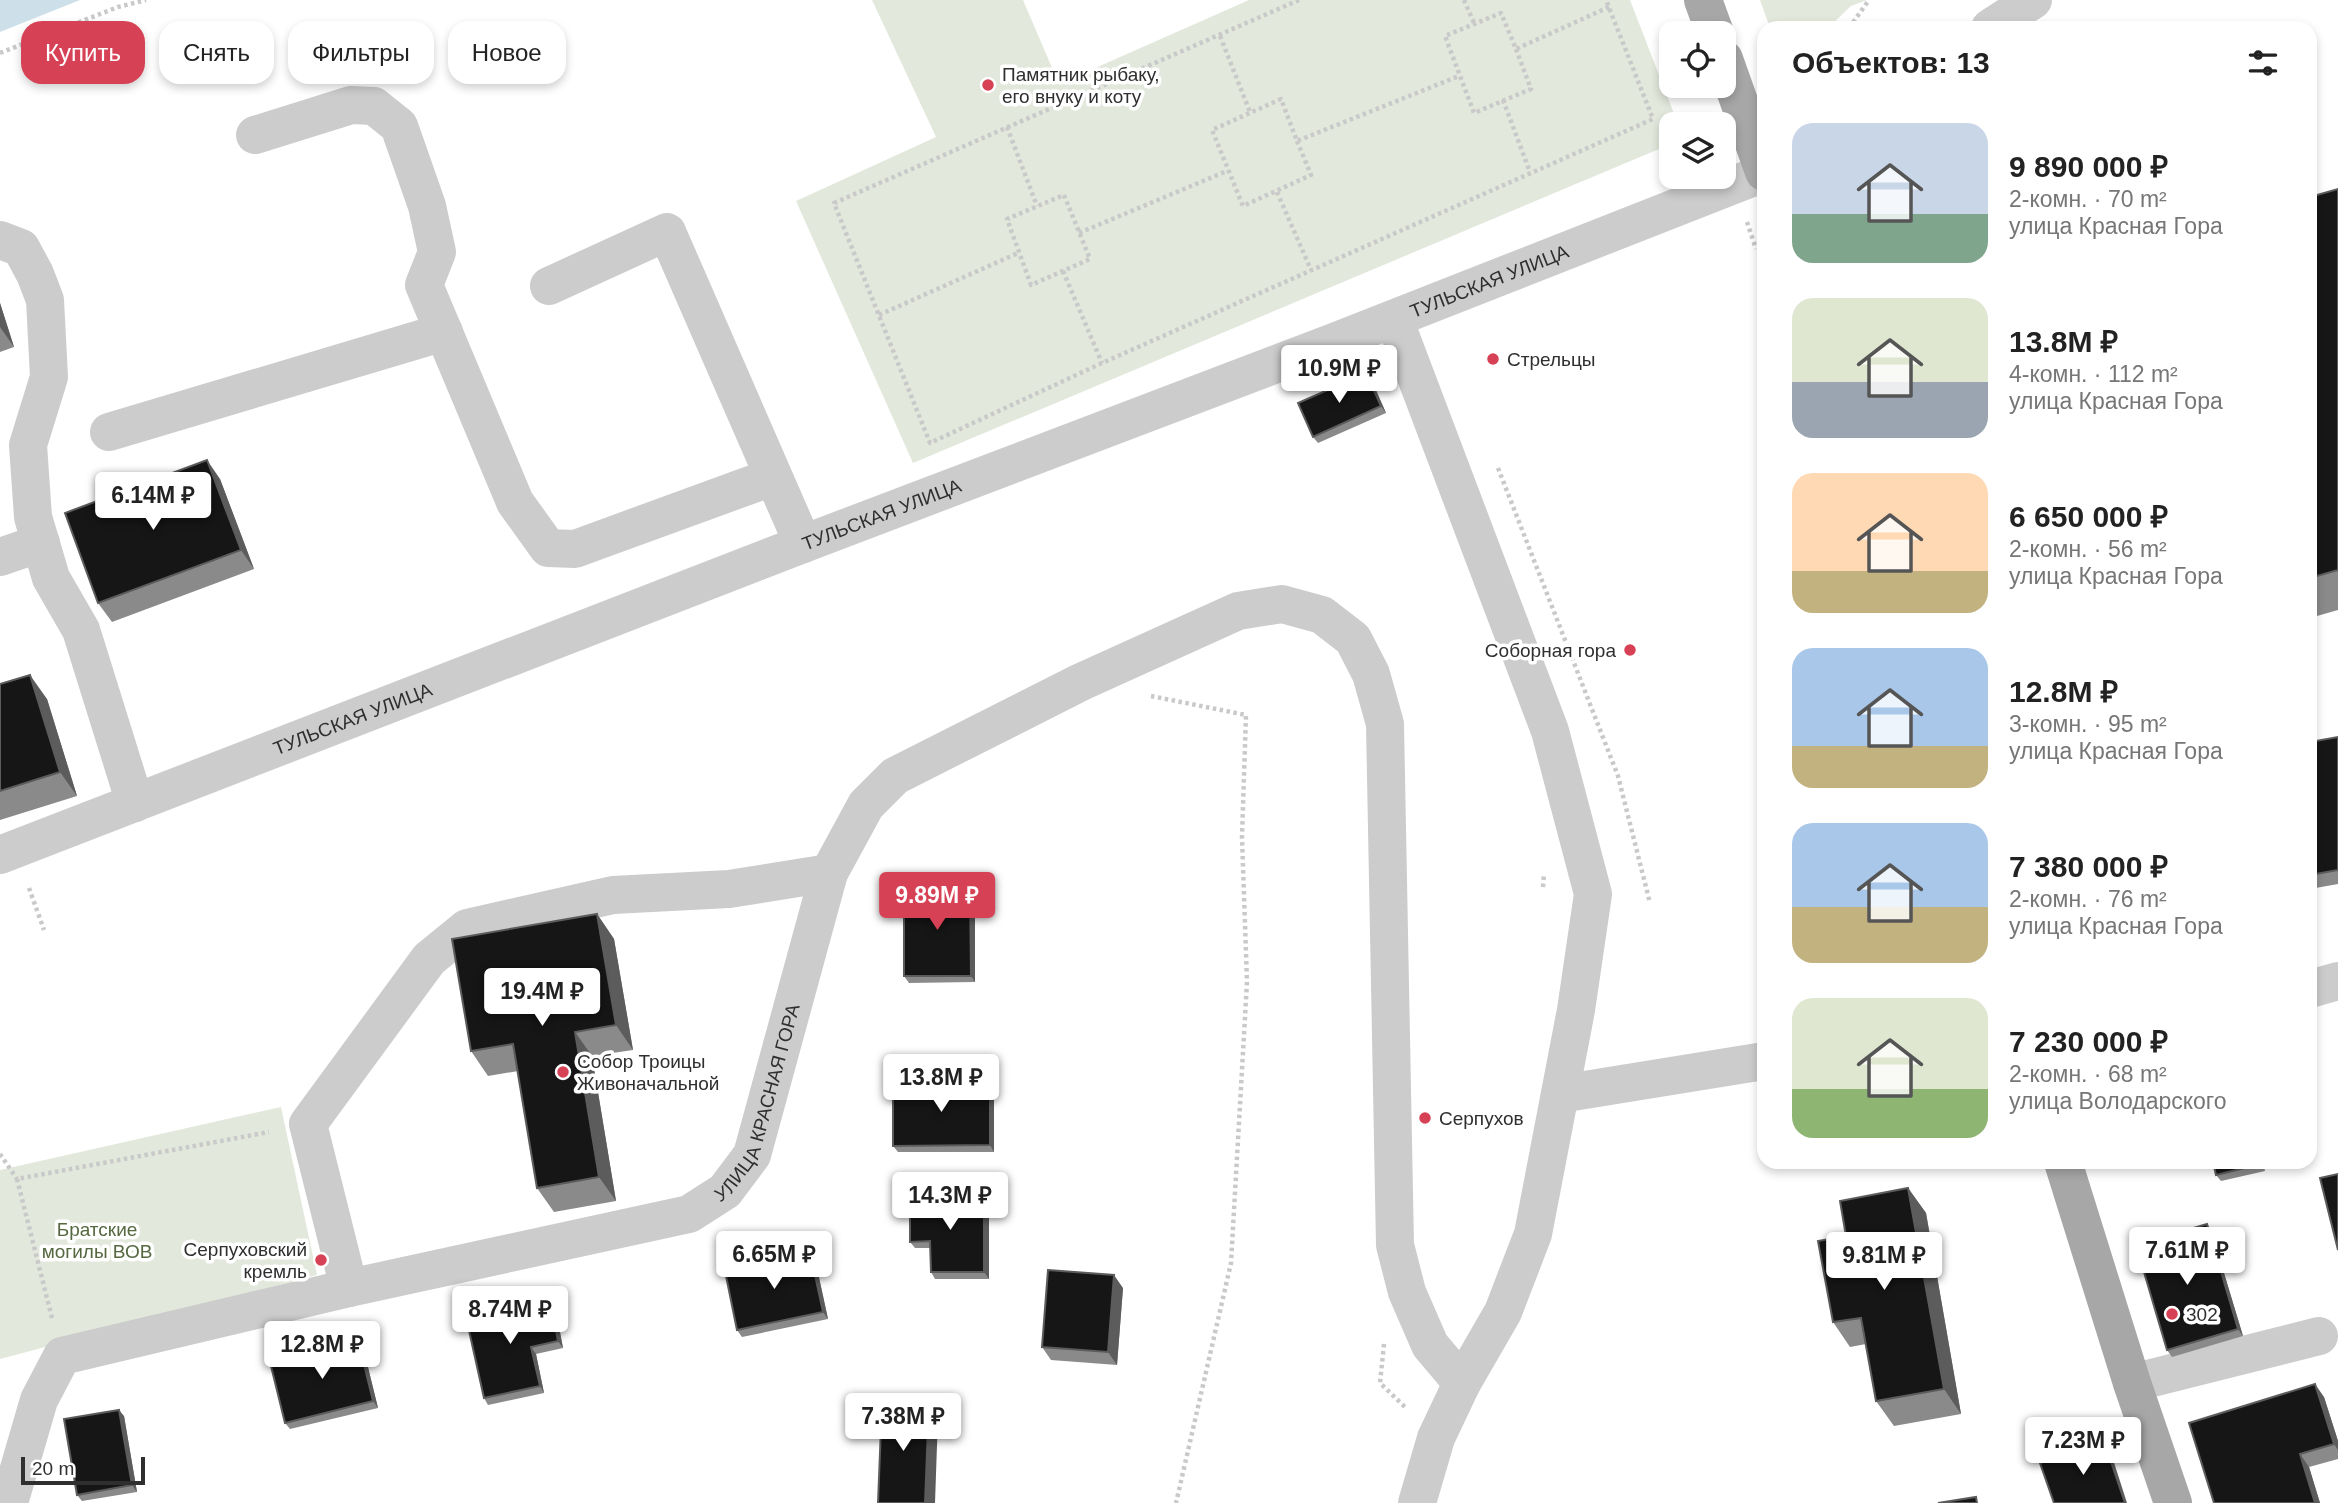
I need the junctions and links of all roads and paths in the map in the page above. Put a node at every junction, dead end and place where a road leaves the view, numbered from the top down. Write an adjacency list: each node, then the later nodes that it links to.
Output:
1 (146, 0): 15 (path)
2 (1299, 0): 13 (path)
3 (1464, 0): 12 (path)
4 (1606, 0): 8 (path)
5 (1703, 0): 9 (main road)
6 (1869, 0): 10 (path)
7 (2034, 0): 11 (street)
8 (1609, 7): 14 (path); 25 (path)
9 (1711, 21)
10 (1854, 21)
11 (2001, 21)
12 (1474, 23): 14 (path); 16 (path)
13 (1220, 36): 19 (path); 20 (path)
14 (1516, 49): 18 (path)
15 (0, 53)
16 (1459, 76): 18 (path); 22 (path)
17 (1736, 93): 23 (main road)
18 (1503, 100): 25 (path)
19 (1250, 112): 22 (path); 24 (path)
20 (1007, 127): 28 (path); 35 (path)
21 (256, 135): 37 (street)
22 (1297, 141): 27 (path)
23 (1757, 153)
24 (1227, 171): 27 (path); 29 (path)
25 (1530, 172): 32 (path)
26 (1757, 176): 36 (street, ТУЛЬСКАЯ УЛИЦА)
27 (1277, 192): 32 (path)
28 (1037, 206): 29 (path); 31 (path)
29 (1079, 233): 33 (path)
30 (0, 240): 41 (street)
31 (1017, 253): 33 (path); 35 (path)
32 (1311, 270): 38 (path)
33 (1063, 271): 38 (path)
34 (549, 286): 40 (street)
35 (879, 315): 38 (path)
36 (1394, 319): 42 (street, ТУЛЬСКАЯ УЛИЦА); 52 (street)
37 (444, 332): 39 (street); 40 (street)
38 (1102, 363)
39 (109, 432)
40 (772, 477): 42 (street)
41 (41, 543): 43 (street); 45 (street)
42 (803, 544): 45 (street, ТУЛЬСКАЯ УЛИЦА)
43 (0, 557)
44 (1144, 695): 63 (path)
45 (135, 803): 46 (street, ТУЛЬСКАЯ УЛИЦА)
46 (13, 866): 48 (path)
47 (829, 873): 53 (street); 57 (street, УЛИЦА КРАСНАЯ ГОРА); 60 (street, УЛИЦА КРАСНАЯ ГОРА)
48 (44, 930)
49 (2338, 981): 50 (street)
50 (2317, 987)
51 (1757, 1062): 52 (street)
52 (1560, 1094): 60 (street)
53 (308, 1124): 56 (path); 57 (street)
54 (0, 1154): 56 (path)
55 (2065, 1169): 61 (main road)
56 (17, 1179): 59 (path)
57 (349, 1288): 59 (street, УЛИЦА КРАСНАЯ ГОРА)
58 (2319, 1336): 61 (street)
59 (62, 1356): 62 (street)
60 (1462, 1383): 64 (street)
61 (2132, 1383): 65 (main road)
62 (9, 1503)
63 (1176, 1503)
64 (1418, 1503)
65 (2173, 1503)

